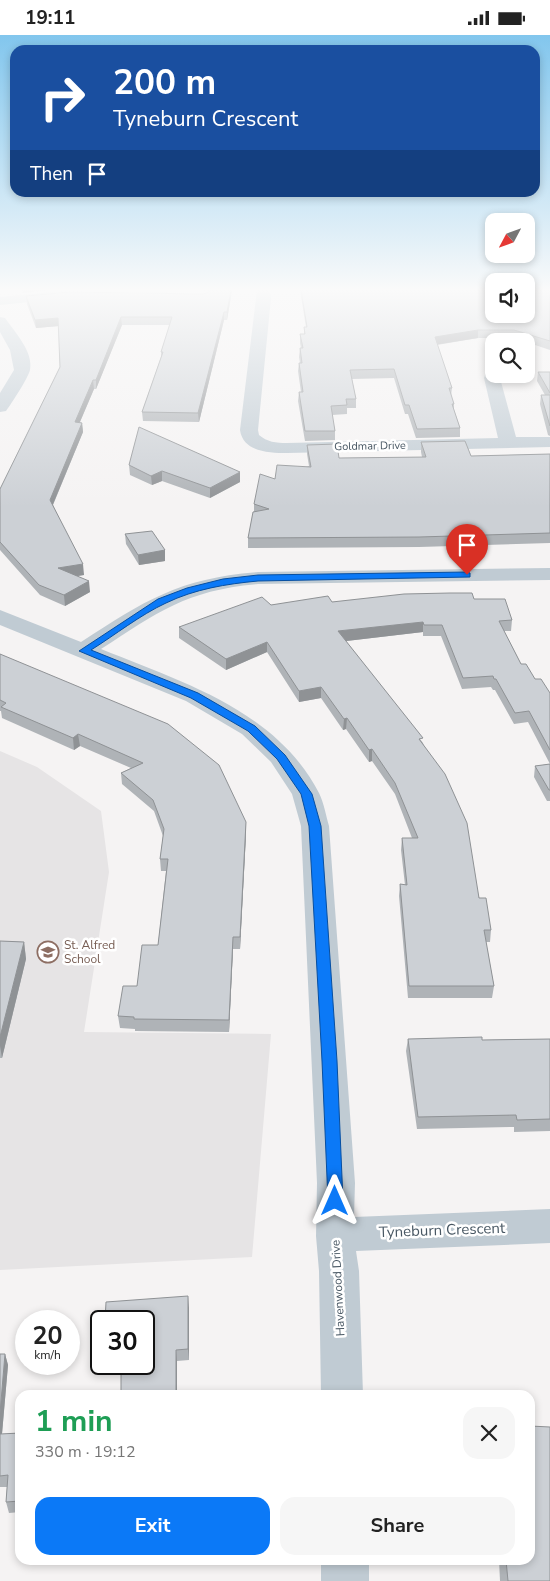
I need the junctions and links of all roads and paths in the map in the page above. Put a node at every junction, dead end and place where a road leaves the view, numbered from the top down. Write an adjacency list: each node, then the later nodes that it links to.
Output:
1 (22, 362): 4 (street)
2 (257, 362): 6 (street, Goldmar Drive)
3 (493, 383): 6 (street)
4 (0, 407)
5 (550, 442): 6 (street, Goldmar Drive)
6 (508, 443)
7 (548, 580): 9 (street)
8 (0, 617): 9 (street, Havenwood Drive)
9 (84, 651): 11 (street, Havenwood Drive)
10 (550, 1225): 11 (street, Tyneburn Crescent)
11 (335, 1236): 12 (street, Havenwood Drive)
12 (342, 1390)
13 (345, 1565): 14 (street)
14 (346, 1581)

